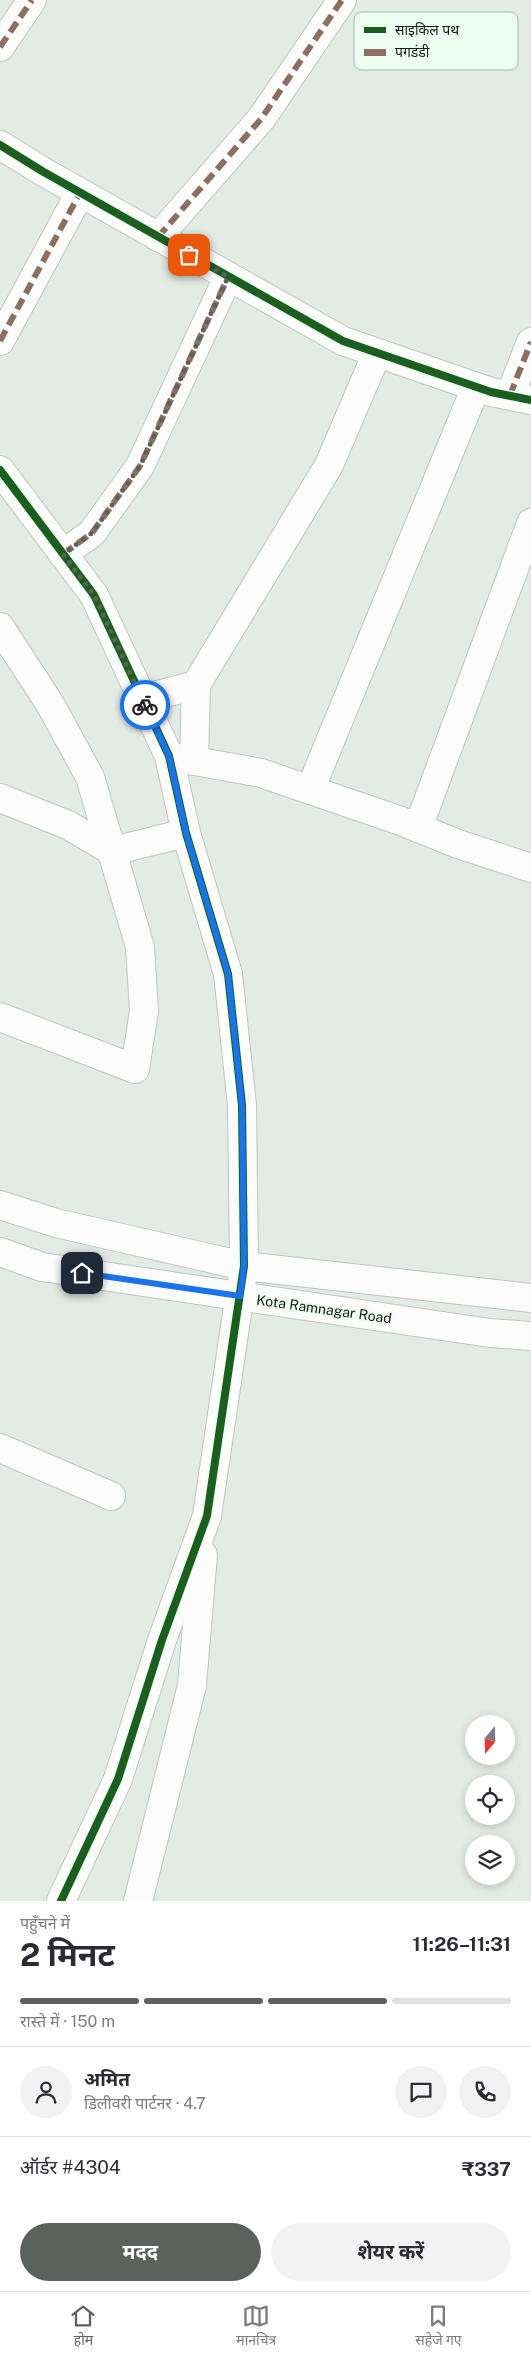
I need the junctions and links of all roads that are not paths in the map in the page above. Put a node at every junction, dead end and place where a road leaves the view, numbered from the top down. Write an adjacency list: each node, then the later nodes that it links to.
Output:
1 (32, 0): 3 (street)
2 (342, 0): 6 (street)
3 (0, 47)
4 (0, 145): 5 (street)
5 (80, 193): 6 (street); 8 (street)
6 (158, 238): 7 (street)
7 (228, 277): 10 (street); 15 (street)
8 (0, 341)
9 (531, 342): 12 (street)
10 (377, 352): 11 (street); 17 (street)
11 (476, 386): 12 (street); 20 (street)
12 (521, 397)
13 (0, 470): 15 (street)
14 (531, 523): 22 (street)
15 (63, 554): 18 (street)
16 (0, 627): 24 (street)
17 (196, 685): 18 (street); 19 (street)
18 (142, 699): 19 (street)
19 (182, 759): 20 (street); 23 (street)
20 (310, 790): 22 (street)
21 (0, 798): 24 (street)
22 (418, 828): 25 (street)
23 (186, 833): 24 (street); 29 (street)
24 (112, 851): 26 (street)
25 (531, 868)
26 (0, 1017)
27 (0, 1205): 29 (street)
28 (0, 1252): 30 (street, Kota Ramnagar Road)
29 (244, 1266): 30 (street); 31 (street)
30 (240, 1296): 32 (street, Kota Ramnagar Road); 35 (street)
31 (531, 1298)
32 (531, 1336)
33 (0, 1448): 34 (street)
34 (111, 1496)
35 (207, 1516): 36 (street); 37 (street)
36 (61, 1901)
37 (138, 1901)

